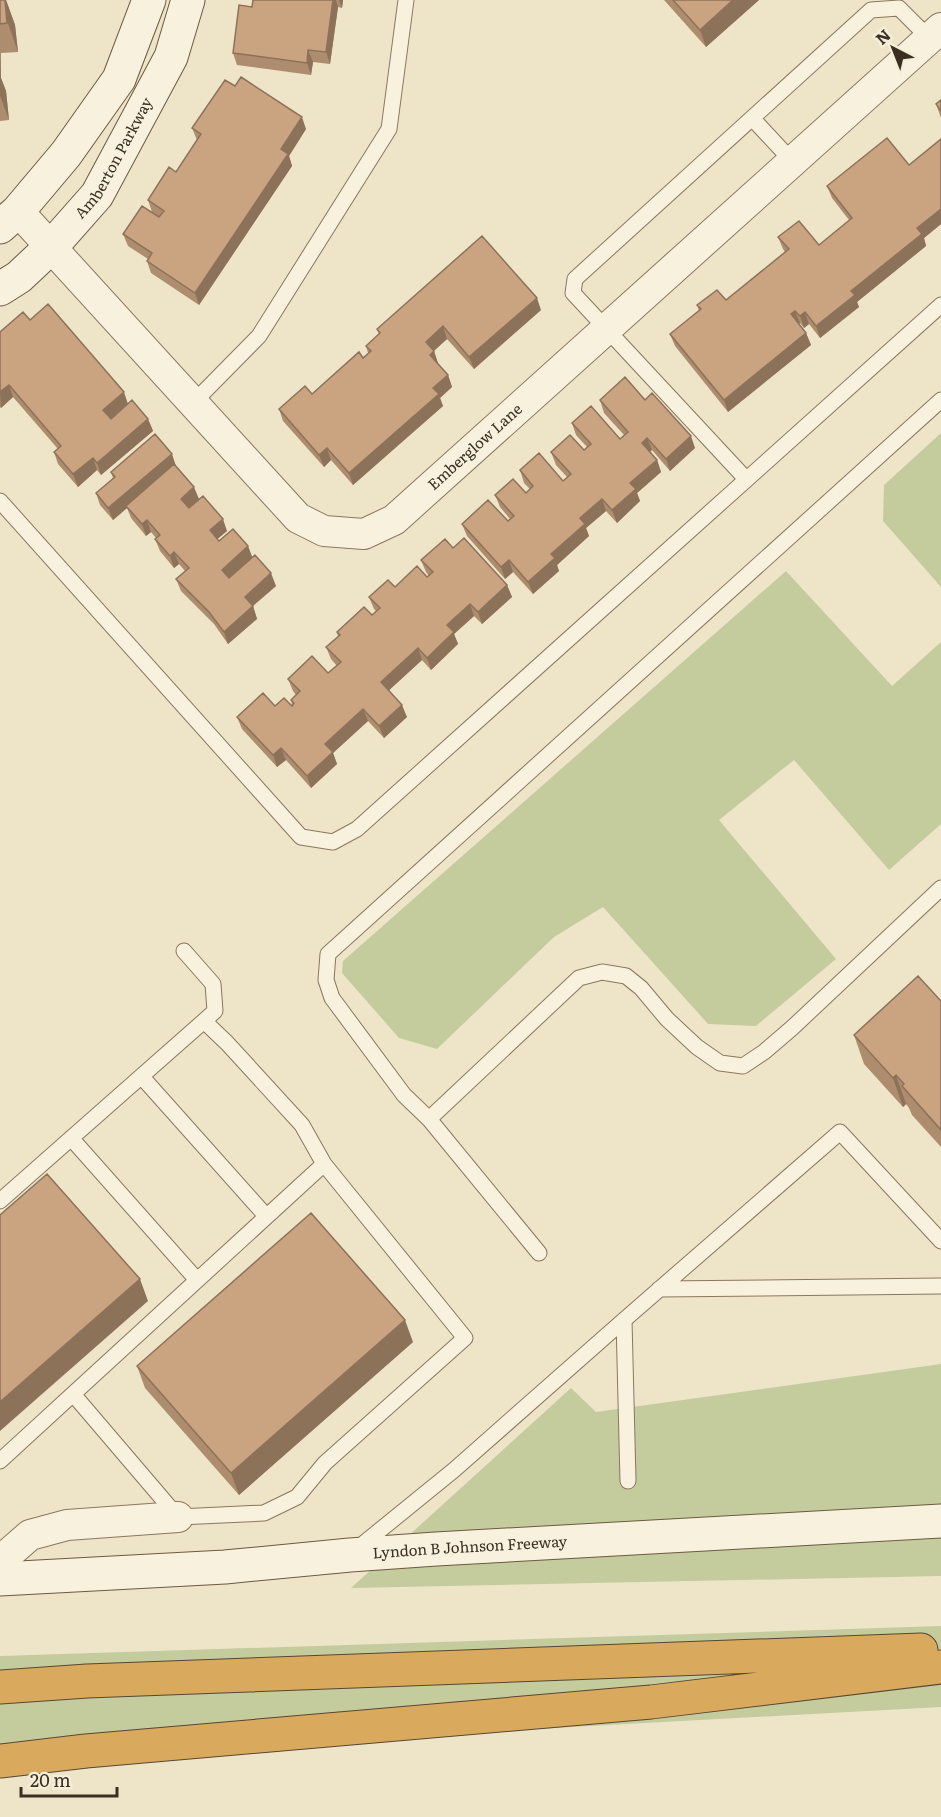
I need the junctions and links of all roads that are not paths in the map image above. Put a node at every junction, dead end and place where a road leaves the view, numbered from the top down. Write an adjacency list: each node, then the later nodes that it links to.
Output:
1 (149, 0): 7 (main road)
2 (188, 0): 8 (main road, Amberton Parkway)
3 (406, 0): 13 (lane)
4 (935, 33): 5 (lane); 6 (street, Emberglow Lane)
5 (752, 118): 6 (lane); 11 (lane)
6 (792, 161): 11 (street, Emberglow Lane)
7 (9, 219): 8 (street, Emberglow Lane)
8 (52, 246): 9 (main road, Amberton Parkway); 13 (street, Emberglow Lane)
9 (0, 289)
10 (941, 305): 14 (lane)
11 (605, 330): 13 (street, Emberglow Lane); 14 (lane)
12 (941, 400): 20 (lane)
13 (193, 403)
14 (746, 479): 15 (lane)
15 (0, 501)
16 (941, 888): 20 (lane)
17 (184, 951): 18 (lane)
18 (204, 1022): 19 (lane); 22 (lane)
19 (142, 1077): 21 (lane); 24 (lane)
20 (429, 1119): 26 (lane)
21 (70, 1138): 23 (lane); 27 (lane)
22 (324, 1164): 24 (lane); 34 (lane)
23 (0, 1201)
24 (266, 1216): 27 (lane)
25 (941, 1241): 29 (lane)
26 (539, 1253)
27 (197, 1280): 31 (lane)
28 (941, 1286): 29 (lane)
29 (659, 1289): 30 (lane)
30 (624, 1320): 33 (lane); 36 (lane)
31 (73, 1394): 32 (lane); 34 (lane)
32 (0, 1461)
33 (628, 1481)
34 (178, 1517): 37 (street)
35 (941, 1521): 36 (main road, Lyndon B Johnson Freeway)
36 (350, 1555): 37 (main road, Lyndon B Johnson Freeway)
37 (1, 1579)
38 (941, 1649): 40 (highway)
39 (941, 1667): 41 (highway)
40 (0, 1687)
41 (0, 1761)

